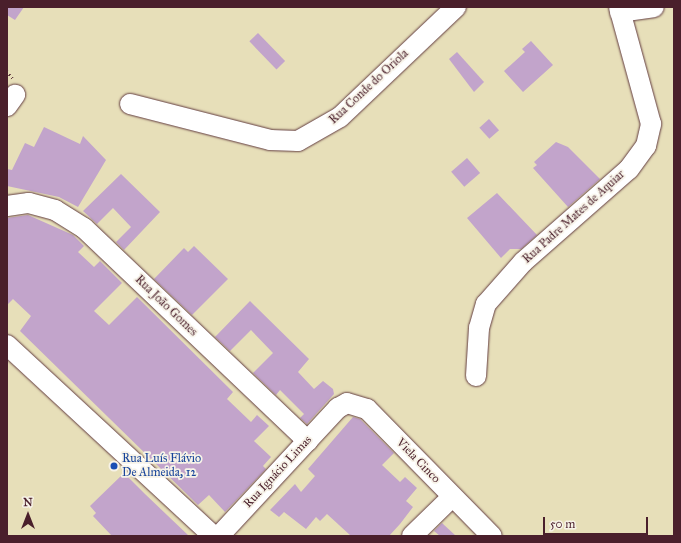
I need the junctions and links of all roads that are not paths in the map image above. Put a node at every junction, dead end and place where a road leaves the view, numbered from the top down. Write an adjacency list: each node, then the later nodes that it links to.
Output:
1 (456, 7): 4 (street, Rua Conde do Oriola)
2 (654, 7): 3 (street)
3 (619, 9): 7 (street, Rua Padre Mates de Aquiar)
4 (130, 104)
5 (7, 206): 9 (street, Rua João Gomes)
6 (7, 345): 11 (street)
7 (476, 376)
8 (338, 408): 9 (street, Rua Ignácio Limas); 10 (street, Viela Cinco)
9 (308, 441): 12 (street, Rua Ignácio Limas)
10 (452, 497): 13 (street); 14 (street, Viela Cinco)
11 (213, 536)
12 (219, 536)
13 (412, 536)
14 (492, 536)

